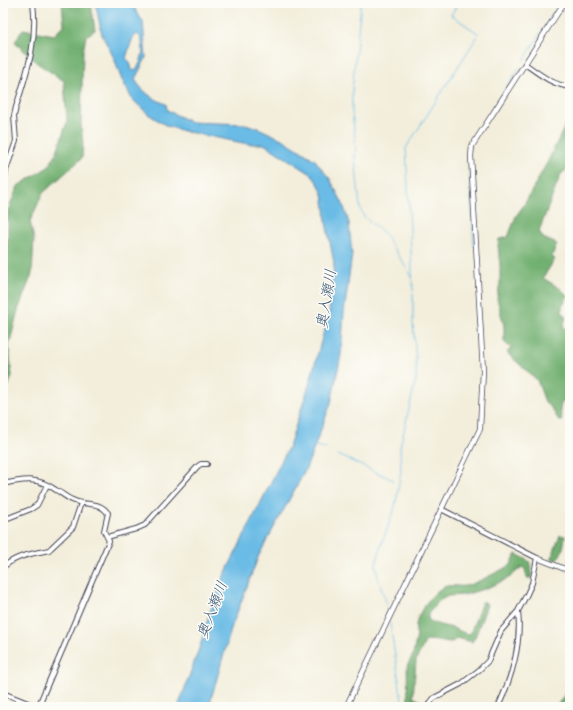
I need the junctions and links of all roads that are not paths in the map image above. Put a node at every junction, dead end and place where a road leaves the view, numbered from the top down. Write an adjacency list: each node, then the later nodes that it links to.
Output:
1 (33, 3): 5 (street)
2 (564, 3): 3 (street)
3 (525, 64): 4 (street); 10 (street)
4 (570, 87)
5 (3, 192)
6 (207, 464): 12 (street)
7 (3, 484): 8 (street)
8 (47, 485): 9 (street); 11 (street)
9 (81, 503): 12 (street); 14 (street)
10 (441, 509): 13 (street); 18 (street)
11 (3, 520)
12 (107, 537): 17 (street)
13 (536, 558): 15 (street); 16 (street)
14 (3, 567)
15 (570, 571)
16 (518, 612): 19 (street); 20 (street)
17 (3, 693)
18 (346, 707)
19 (427, 707)
20 (498, 707)

